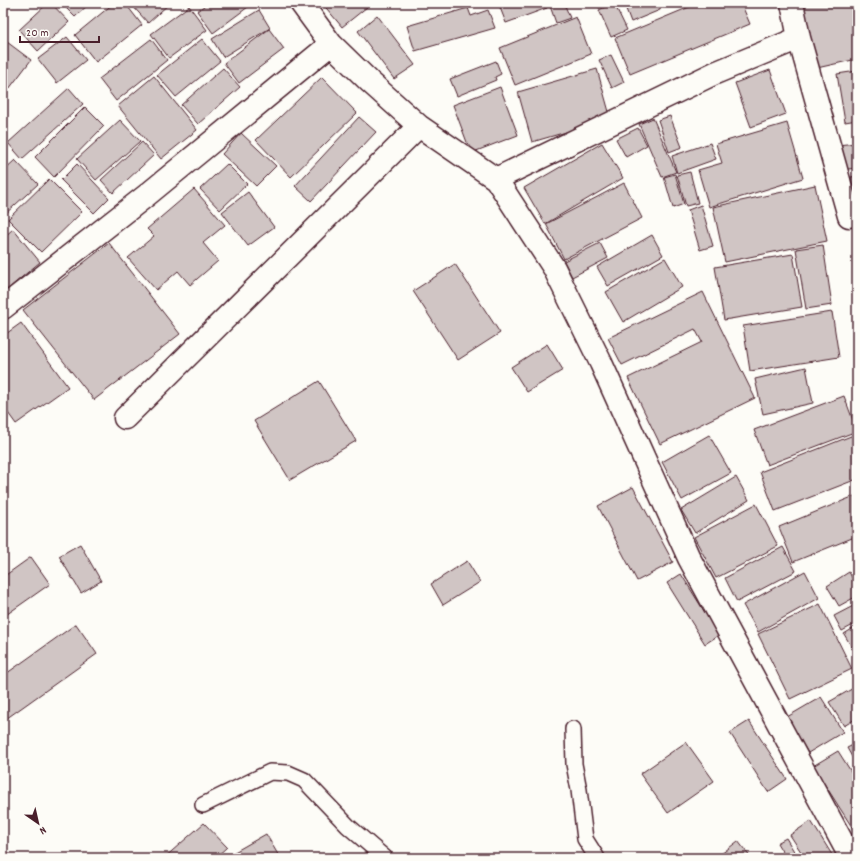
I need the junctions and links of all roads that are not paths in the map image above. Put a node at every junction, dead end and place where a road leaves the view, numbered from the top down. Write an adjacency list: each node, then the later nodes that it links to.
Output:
1 (301, 3): 4 (street)
2 (792, 3): 3 (street)
3 (799, 38): 6 (street); 7 (street)
4 (331, 44): 5 (street); 8 (street)
5 (419, 126): 6 (street); 9 (street)
6 (496, 179): 14 (street)
7 (849, 216)
8 (3, 308)
9 (125, 418)
10 (573, 729): 13 (lane)
11 (203, 805): 12 (lane)
12 (385, 858)
13 (597, 858)
14 (851, 858)

